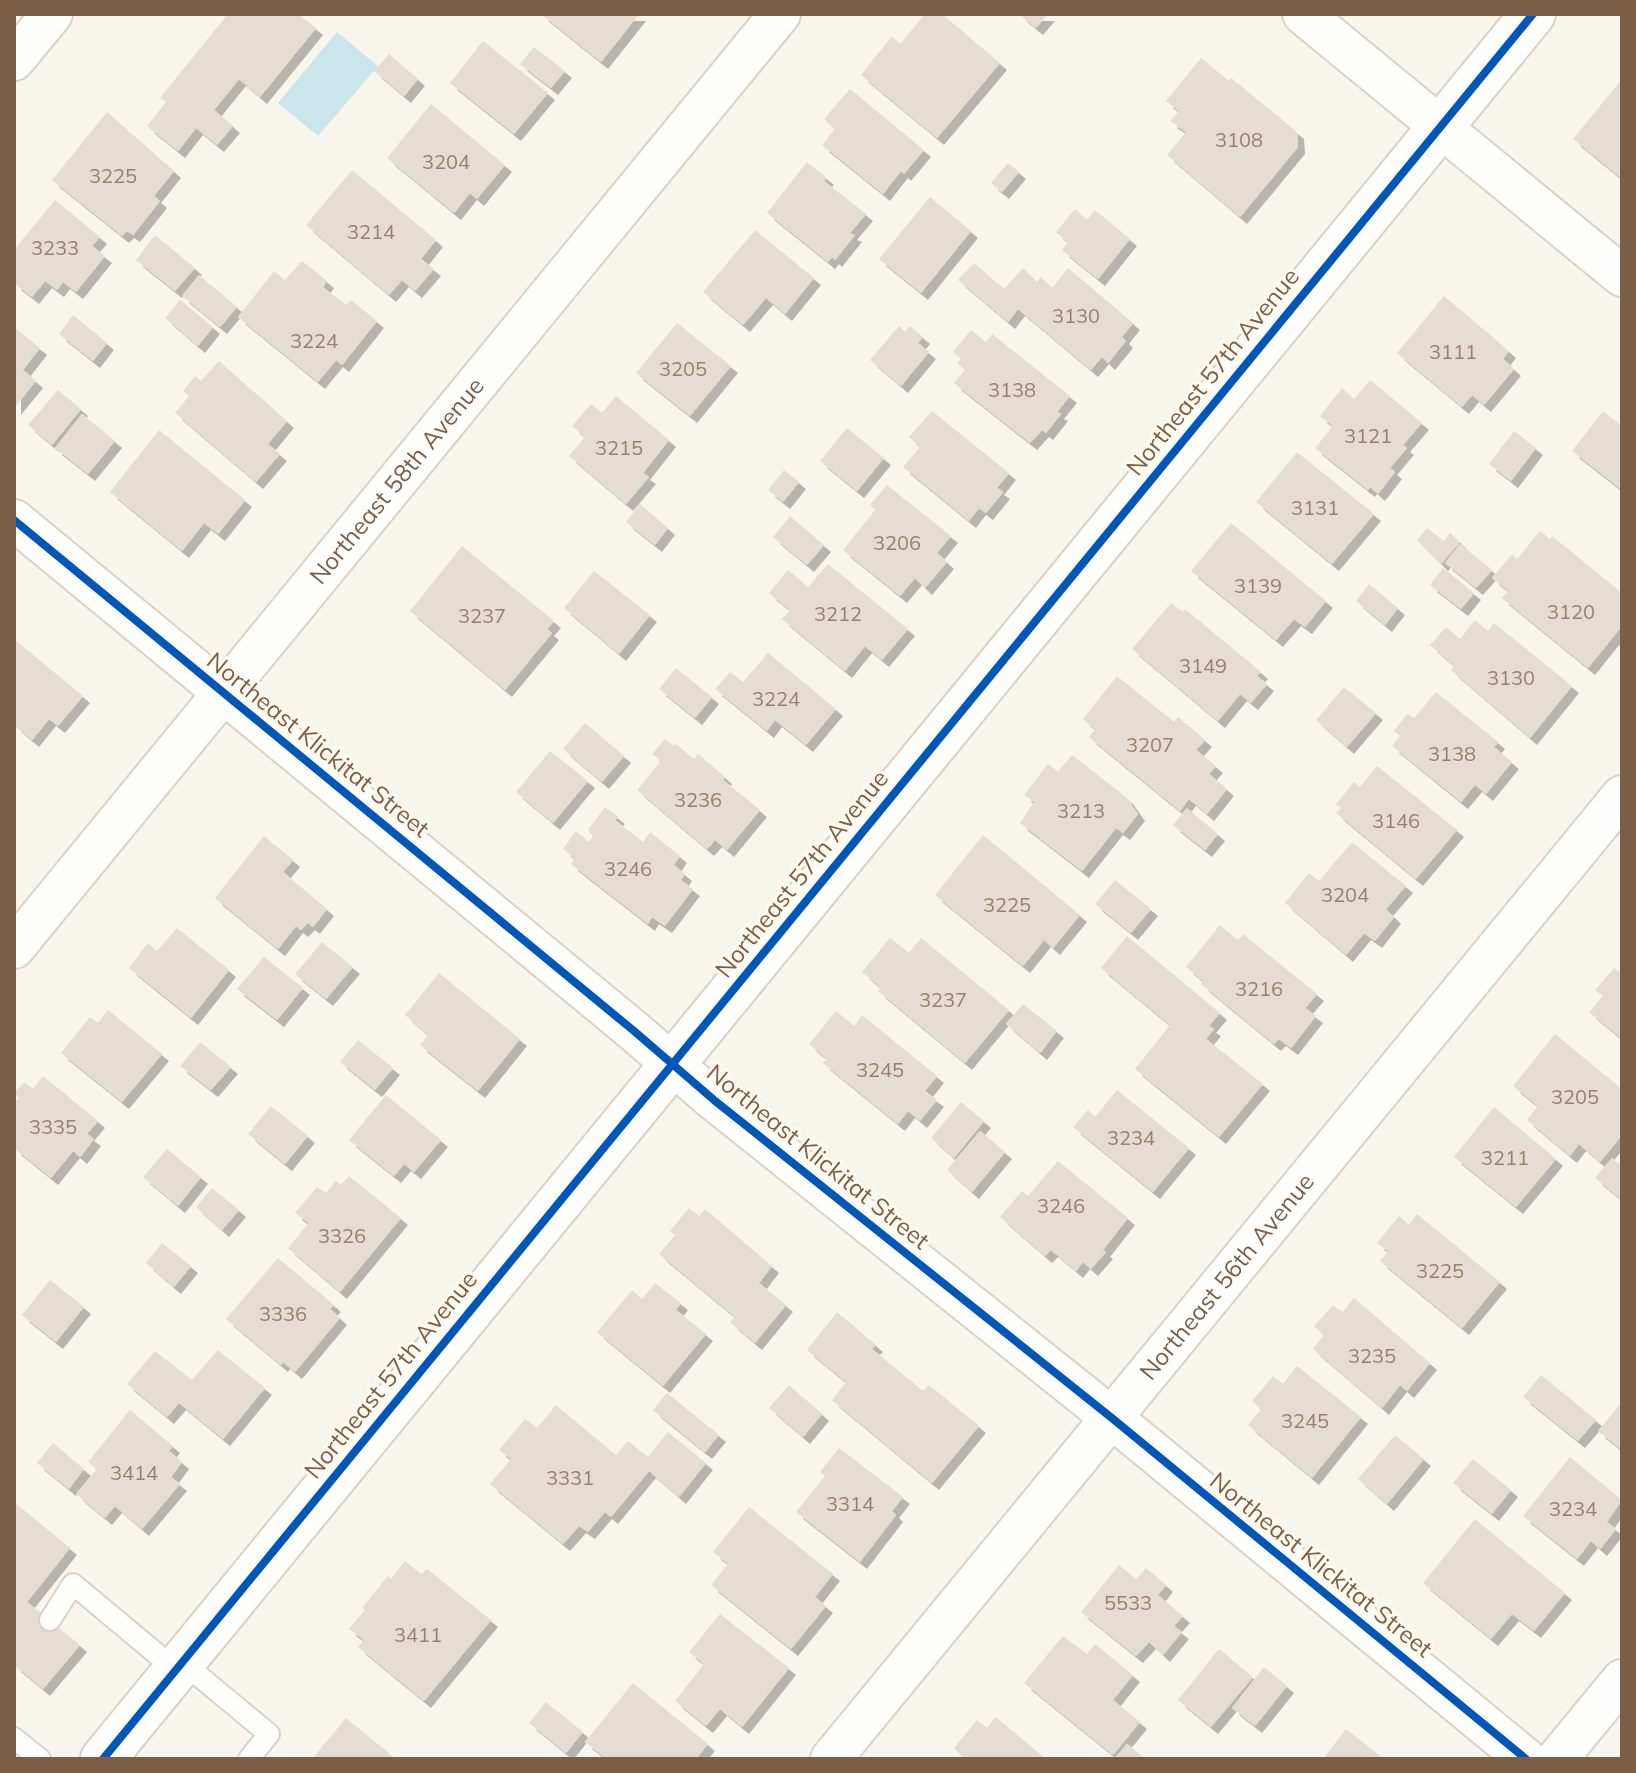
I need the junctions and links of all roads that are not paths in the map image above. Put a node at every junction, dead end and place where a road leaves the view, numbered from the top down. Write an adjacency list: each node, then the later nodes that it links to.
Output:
1 (52, 14): 5 (street)
2 (780, 14): 9 (street, Northeast 58th Avenue)
3 (1303, 14): 6 (street)
4 (1533, 14): 6 (main road, Northeast 57th Avenue)
5 (14, 60)
6 (1440, 127): 7 (street); 12 (main road, Northeast 57th Avenue)
7 (1622, 276)
8 (14, 520): 9 (street, Northeast Klickitat Street)
9 (225, 693): 11 (street, Northeast 58th Avenue); 12 (street, Northeast Klickitat Street)
10 (1622, 796): 13 (street, Northeast 56th Avenue)
11 (14, 948)
12 (673, 1065): 13 (street, Northeast Klickitat Street); 15 (main road, Northeast 57th Avenue)
13 (1112, 1418): 21 (street, Northeast 56th Avenue); 22 (street, Northeast Klickitat Street)
14 (50, 1620): 15 (lane)
15 (179, 1666): 19 (main road, Northeast 57th Avenue); 20 (lane)
16 (1622, 1680): 23 (street)
17 (14, 1738): 18 (lane)
18 (40, 1759)
19 (103, 1759)
20 (249, 1759)
21 (831, 1759)
22 (1526, 1759)
23 (1557, 1759)

